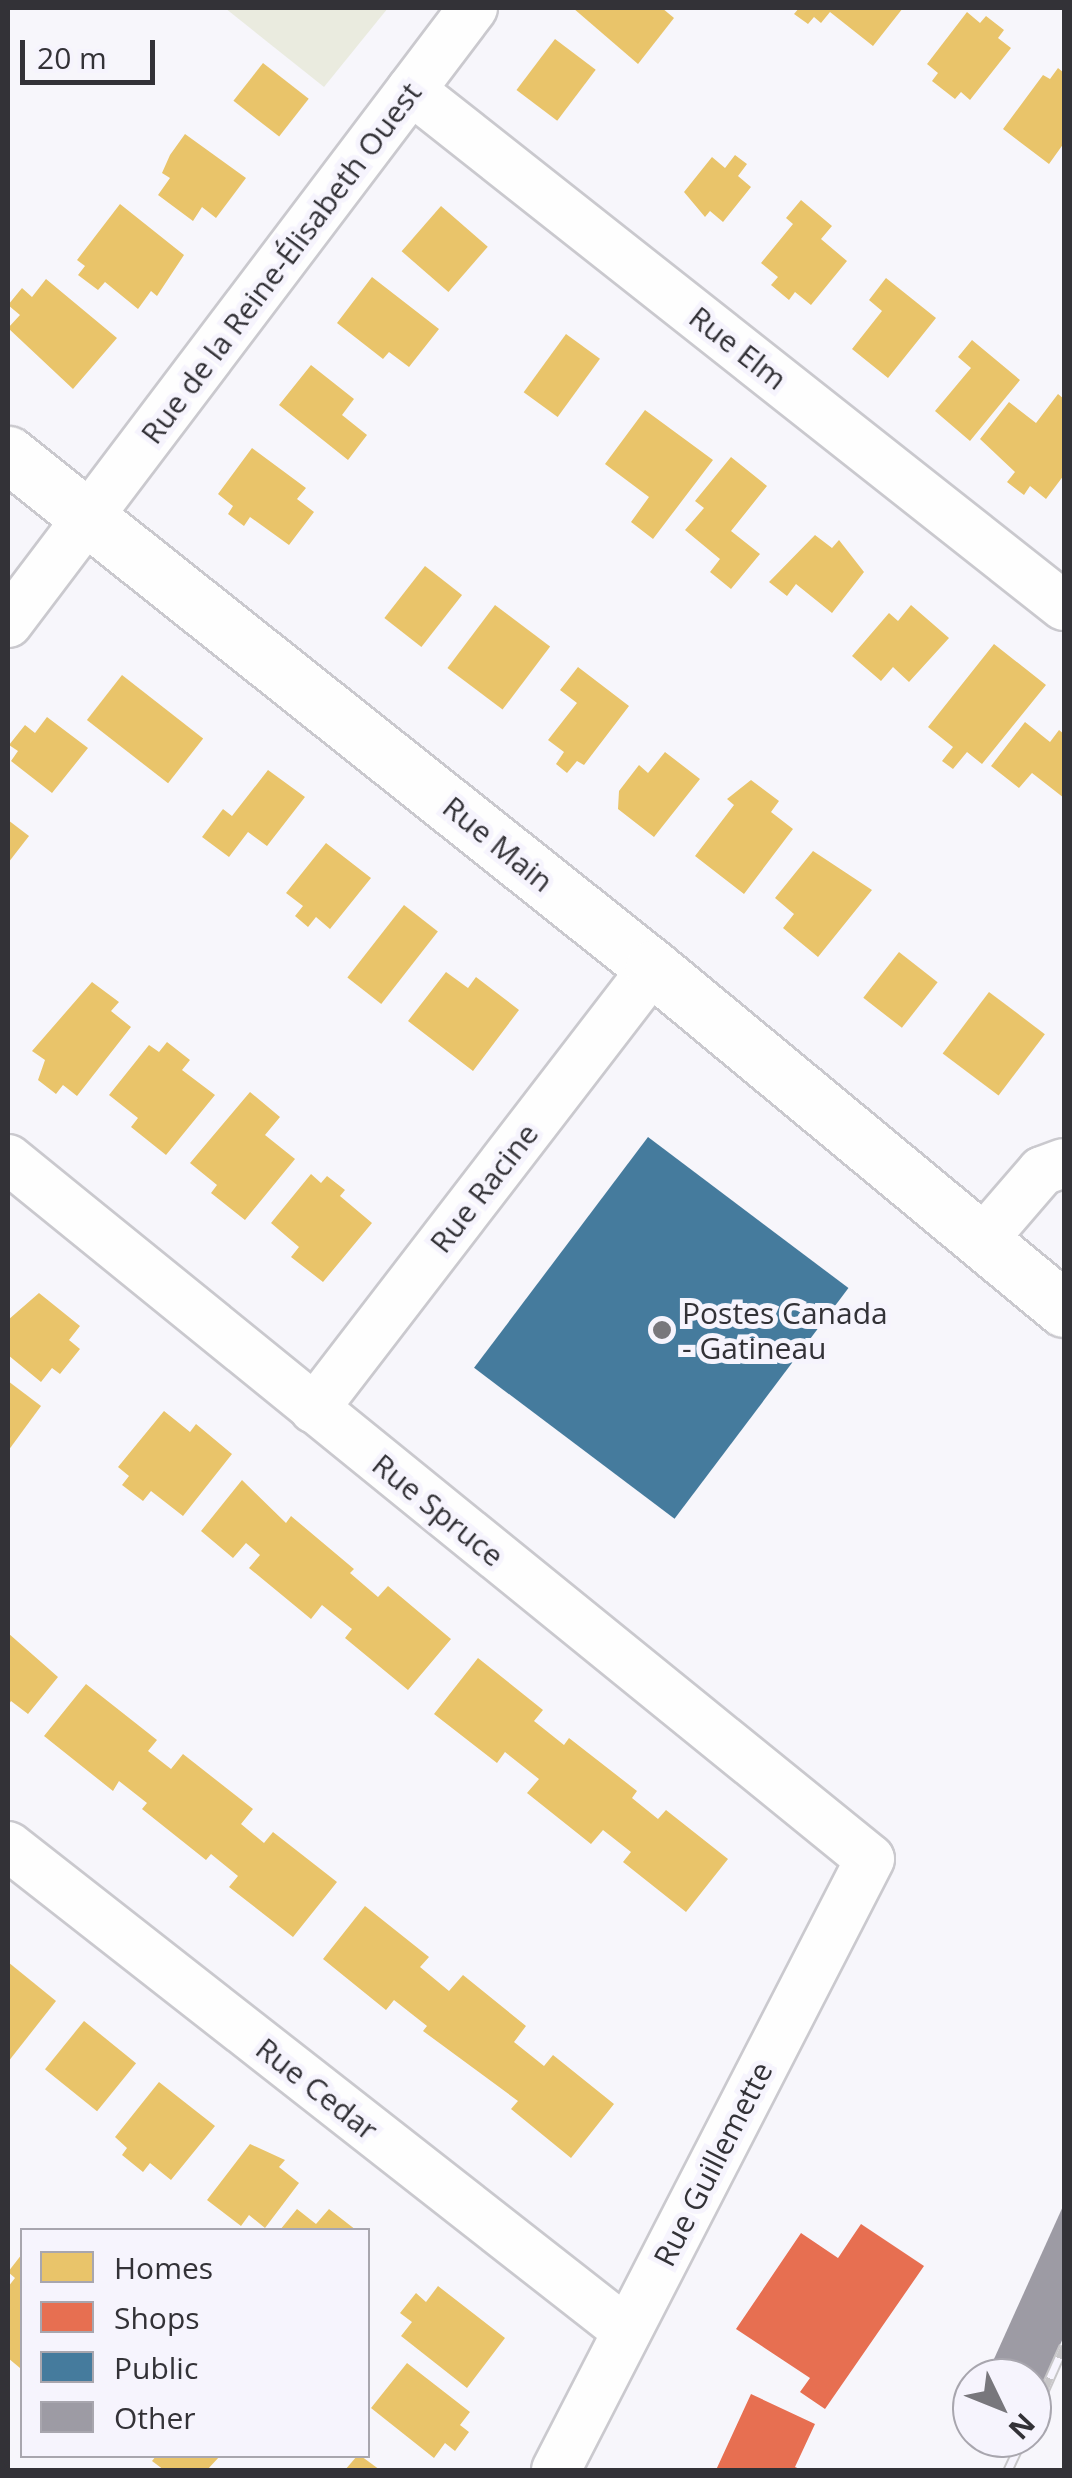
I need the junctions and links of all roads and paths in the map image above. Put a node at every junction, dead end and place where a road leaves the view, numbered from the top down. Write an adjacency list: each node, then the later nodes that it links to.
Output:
1 (474, 8): 2 (street, Rue de la Reine-Élisabeth Ouest)
2 (411, 90): 4 (street, Rue de la Reine-Élisabeth Ouest); 5 (street, Rue Elm)
3 (8, 454): 4 (street, Rue Main)
4 (90, 519): 6 (street, Rue de la Reine-Élisabeth Ouest); 7 (street, Rue Main)
5 (1064, 606)
6 (8, 623)
7 (654, 968): 10 (street, Rue Main); 13 (street, Rue Racine)
8 (8, 1160): 13 (street, Rue Spruce)
9 (1064, 1163): 10 (street)
10 (985, 1237): 11 (street, Rue Main); 12 (street, Rue Main)
11 (1064, 1293)
12 (1064, 1309)
13 (314, 1409): 15 (street, Rue Spruce)
14 (8, 1846): 16 (street, Rue Cedar)
15 (870, 1858): 16 (street, Rue Guillemette)
16 (627, 2331): 17 (street, Rue Guillemette)
17 (556, 2470)

